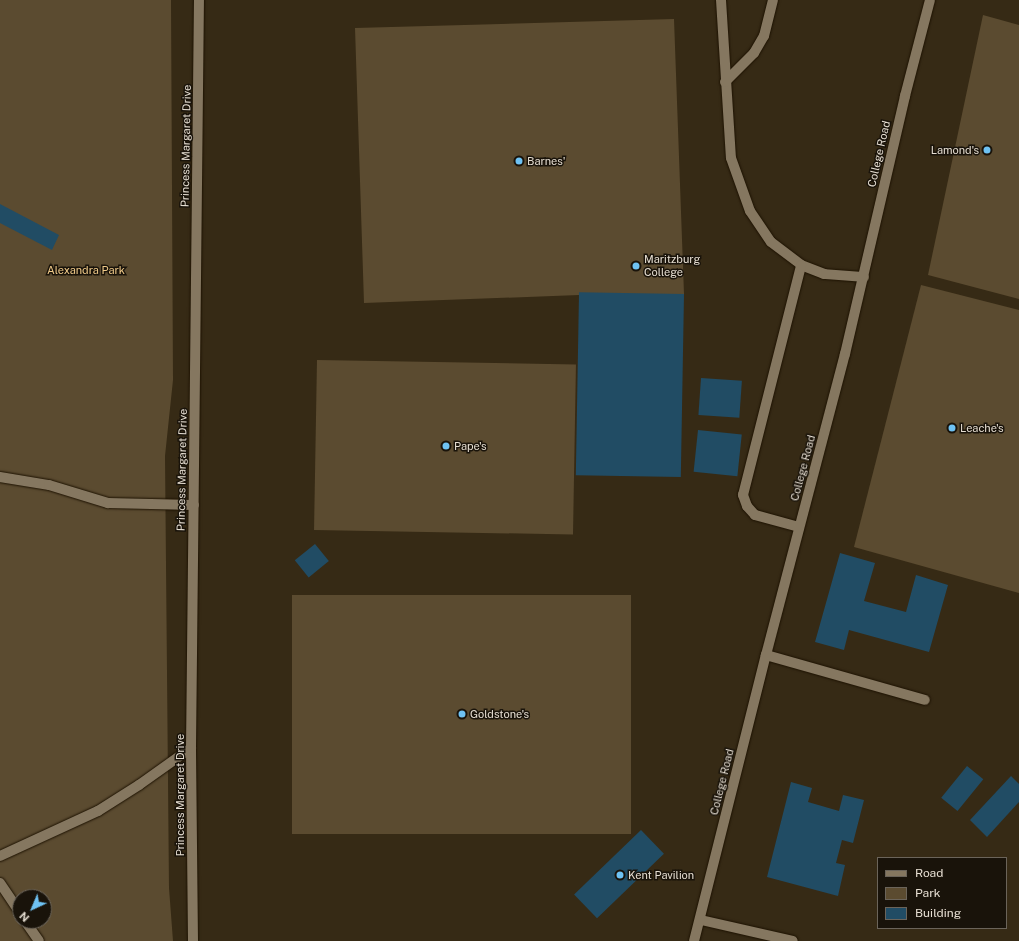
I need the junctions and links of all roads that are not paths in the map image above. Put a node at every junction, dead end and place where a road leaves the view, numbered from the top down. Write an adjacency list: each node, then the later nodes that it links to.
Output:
1 (200, 0): 9 (street, Princess Margaret Drive)
2 (721, 0): 5 (street)
3 (773, 0): 5 (street)
4 (930, 0): 7 (street, College Road)
5 (725, 82): 6 (street)
6 (801, 265): 7 (street); 10 (street)
7 (864, 277): 10 (street, College Road)
8 (0, 477): 9 (street)
9 (194, 506): 13 (street, Princess Margaret Drive)
10 (799, 527): 11 (street, College Road)
11 (766, 655): 12 (street); 17 (street, College Road)
12 (924, 700)
13 (191, 748): 14 (street); 20 (street, Princess Margaret Drive)
14 (0, 856)
15 (0, 883): 16 (street)
16 (12, 901)
17 (701, 920): 21 (street, College Road); 22 (street)
18 (31, 929): 19 (street)
19 (39, 941)
20 (193, 941)
21 (694, 941)
22 (793, 941)

